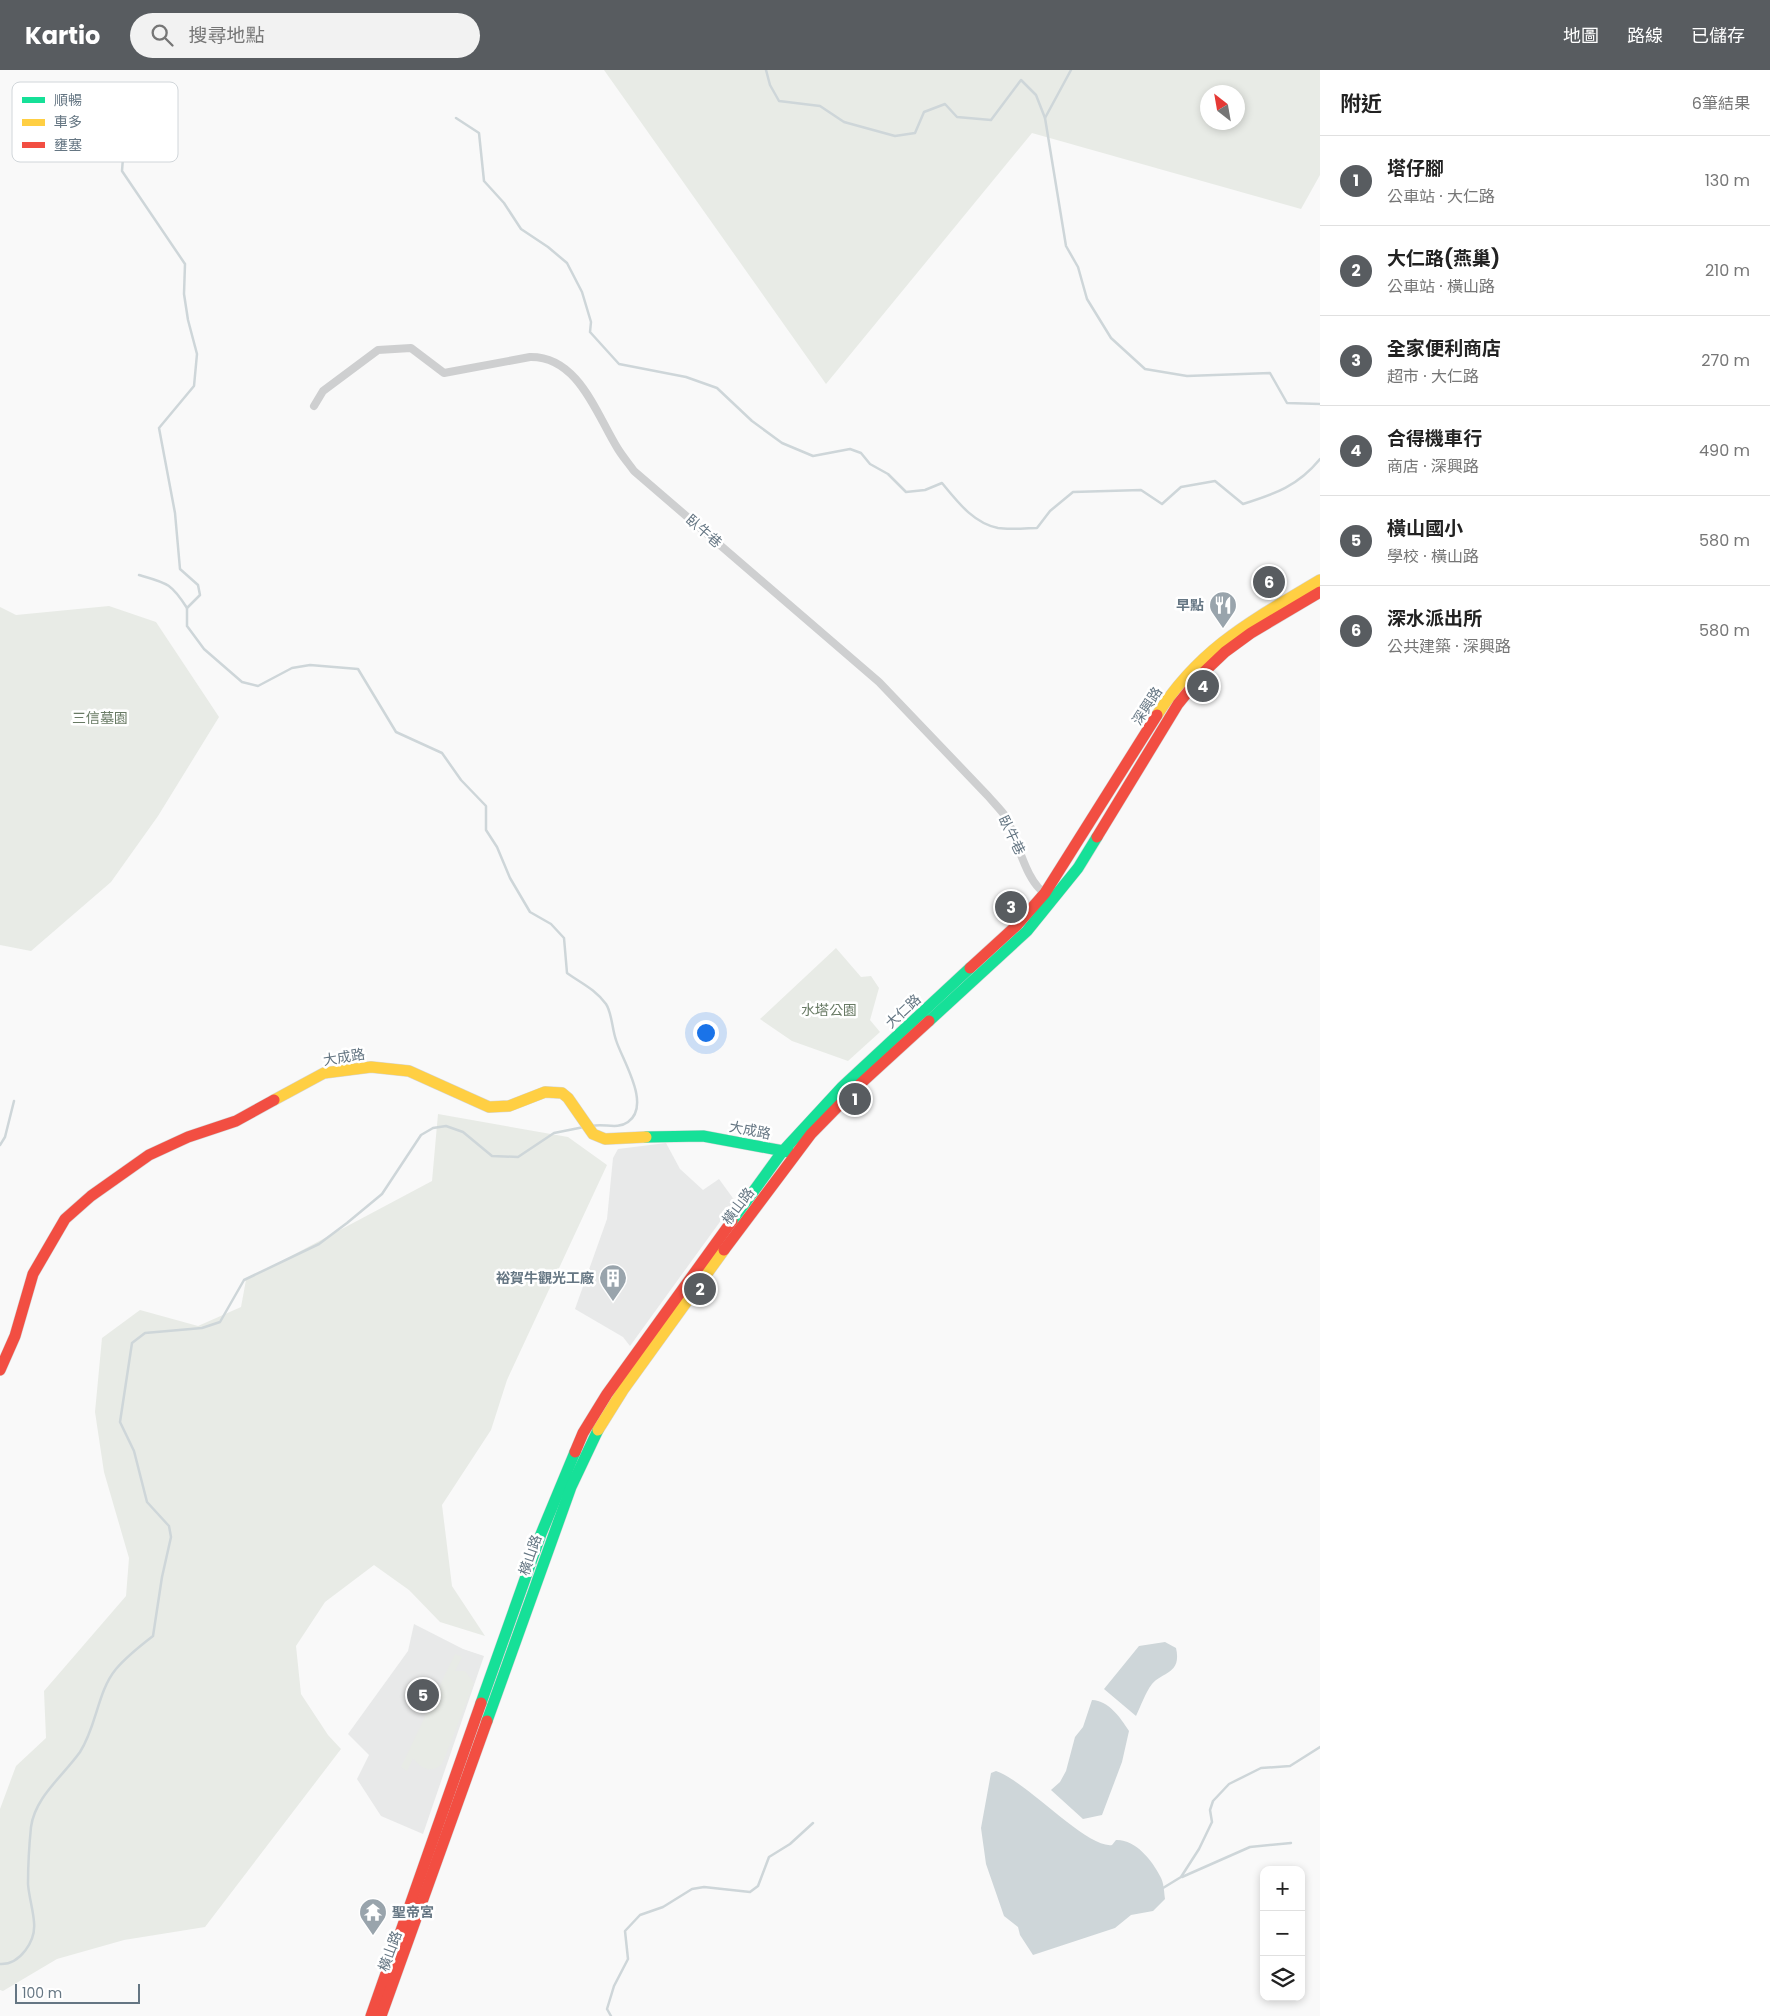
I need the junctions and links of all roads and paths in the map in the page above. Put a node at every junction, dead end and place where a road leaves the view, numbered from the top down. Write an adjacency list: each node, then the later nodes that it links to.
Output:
1 (314, 406): 4 (street, 臥牛巷)
2 (1320, 580): 4 (main road, 深興路)
3 (1320, 592): 5 (main road, 深興路)
4 (1045, 893): 5 (street); 6 (main road, 大仁路)
5 (1058, 896): 7 (main road, 大仁路)
6 (782, 1152): 7 (main road, 大成路); 8 (main road, 大成路); 9 (main road, 橫山路)
7 (798, 1152): 10 (main road, 橫山路)
8 (0, 1370)
9 (371, 2016)
10 (382, 2016)

